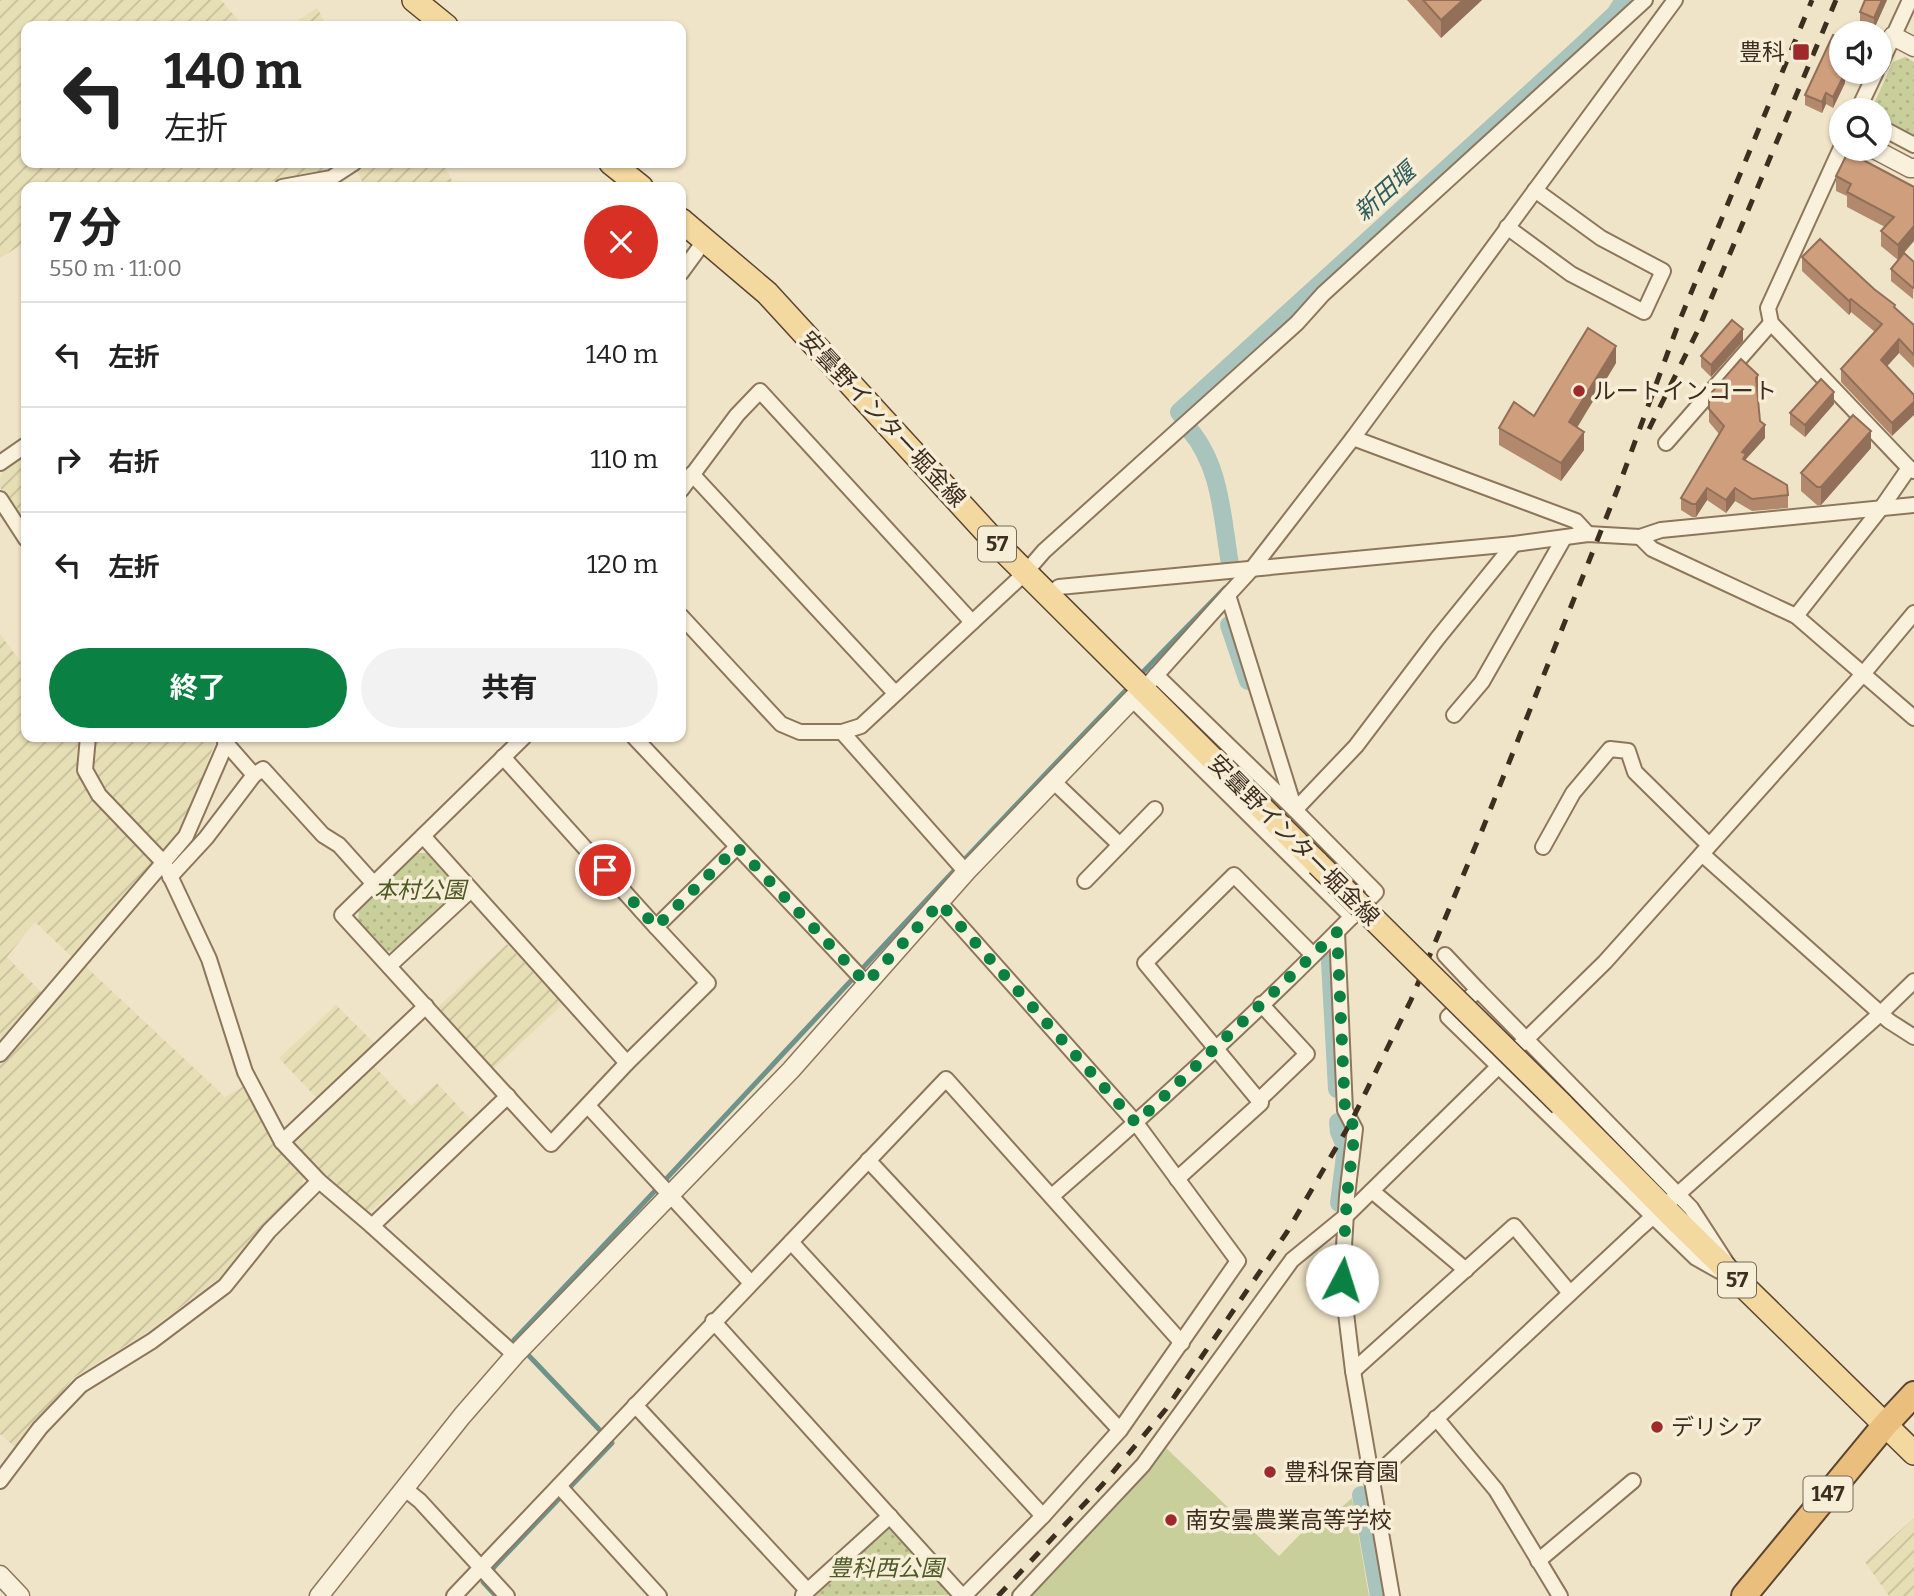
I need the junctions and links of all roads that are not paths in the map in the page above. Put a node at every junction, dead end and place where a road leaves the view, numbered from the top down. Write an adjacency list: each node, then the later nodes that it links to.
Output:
1 (414, 0): 5 (main road)
2 (1645, 0): 40 (street)
3 (1675, 0): 18 (street)
4 (1910, 0): 6 (street)
5 (440, 21)
6 (1894, 36): 7 (street); 8 (street)
7 (1892, 40)
8 (1914, 47)
9 (1892, 133): 10 (street)
10 (1914, 145)
11 (1892, 158): 15 (street)
12 (1835, 161): 23 (street)
13 (346, 168): 16 (street)
14 (617, 168): 17 (main road)
15 (1914, 168)
16 (309, 182)
17 (635, 182)
18 (1535, 190): 20 (street); 20 (street)
19 (686, 224): 21 (main road, 安曇野インター堀金線 / 57)
20 (1507, 227): 24 (street)
21 (705, 240): 22 (street); 40 (main road, 安曇野インター堀金線 / 57)
22 (686, 266)
23 (1771, 323): 25 (street); 28 (street)
24 (1353, 438): 35 (street); 39 (street)
25 (1666, 443)
26 (21, 448): 27 (street)
27 (0, 463)
28 (1911, 470): 33 (street)
29 (692, 474): 30 (street); 46 (street); 49 (street)
30 (686, 483)
31 (0, 499): 34 (street)
32 (1914, 505): 33 (street)
33 (1882, 507): 36 (street); 44 (street)
34 (21, 531)
35 (1588, 534): 36 (street); 37 (street)
36 (1640, 537): 44 (street)
37 (1564, 538): 38 (street); 50 (street)
38 (1514, 544): 39 (street); 62 (street)
39 (1251, 570): 41 (street); 42 (street)
40 (1025, 573): 42 (main road, 安曇野インター堀金線 / 57); 46 (street)
41 (1228, 595): 48 (street); 62 (street)
42 (1048, 596): 48 (main road, 安曇野インター堀金線 / 57)
43 (1914, 613): 47 (street)
44 (1796, 616): 47 (street)
45 (686, 621): 52 (street)
46 (972, 622): 49 (street)
47 (1863, 674): 51 (street); 67 (street)
48 (1144, 688): 60 (street); 62 (street); 75 (street); 104 (main road, 安曇野インター堀金線 / 57, bridge)
49 (895, 694): 52 (street)
50 (1454, 715)
51 (1914, 718)
52 (842, 732): 69 (street)
53 (88, 742): 68 (street)
54 (226, 742): 68 (street)
55 (229, 742): 59 (street)
56 (519, 742): 58 (street)
57 (639, 742): 65 (street)
58 (503, 757): 63 (street); 76 (street)
59 (254, 775): 70 (street); 72 (street)
60 (1053, 781): 64 (street); 69 (street)
61 (1155, 809): 64 (street)
62 (1295, 810): 75 (street)
63 (423, 836): 72 (street); 73 (street)
64 (1120, 845): 71 (street)
65 (737, 847): 76 (street); 82 (street)
66 (1543, 847): 67 (street)
67 (1706, 850): 86 (street); 88 (street)
68 (164, 863): 70 (street); 90 (street)
69 (966, 872): 74 (street)
70 (170, 877): 97 (street)
71 (1084, 881)
72 (374, 884): 80 (street)
73 (471, 890): 80 (street); 91 (street)
74 (940, 903): 82 (street); 96 (street)
75 (1352, 917): 77 (street)
76 (656, 927): 91 (street)
77 (1337, 932): 78 (street); 105 (street)
78 (1312, 954): 84 (street); 89 (street)
79 (1445, 955): 83 (street)
80 (389, 966): 85 (street)
81 (1914, 981): 86 (street)
82 (866, 983): 102 (street)
83 (1478, 990): 88 (street); 92 (street)
84 (1261, 1004): 89 (street); 94 (street)
85 (426, 1006): 93 (street); 97 (street)
86 (1881, 1013): 87 (street); 104 (street)
87 (1914, 1037)
88 (1526, 1041): 92 (street); 104 (street)
89 (1216, 1046): 94 (street); 96 (street)
90 (0, 1055)
91 (628, 1063): 95 (street)
92 (1499, 1068): 101 (street); 104 (street)
93 (508, 1096): 95 (street); 106 (street)
94 (1259, 1100): 99 (street)
95 (589, 1107): 102 (street)
96 (1136, 1123): 99 (street); 103 (street)
97 (282, 1142): 100 (street)
98 (868, 1160): 103 (street); 107 (street); 119 (street)
99 (1177, 1178): 112 (street)
100 (319, 1181): 106 (street); 122 (street)
101 (1372, 1191): 105 (street); 108 (street)
102 (669, 1195): 109 (street); 113 (street)
103 (1052, 1196): 112 (street)
104 (1665, 1206): 110 (street); 118 (main road, 安曇野インター堀金線 / 57)
105 (1347, 1215): 114 (street); 138 (street)
106 (372, 1226): 113 (street)
107 (791, 1242): 109 (street); 127 (street)
108 (1466, 1269): 110 (street); 114 (street)
109 (751, 1283): 111 (street)
110 (1570, 1293): 117 (street)
111 (713, 1321): 116 (street); 126 (street)
112 (1182, 1343): 119 (street)
113 (515, 1355): 125 (street)
114 (1353, 1371): 121 (street)
115 (1914, 1394): 118 (highway, 147)
116 (635, 1405): 124 (street); 131 (street)
117 (1436, 1418): 121 (street); 128 (street)
118 (1885, 1425): 120 (main road, 安曇野インター堀金線 / 57); 141 (highway, 147)
119 (1120, 1430): 127 (street)
120 (1914, 1453)
121 (1372, 1479): 139 (street)
122 (0, 1481)
123 (1633, 1481): 128 (street)
124 (559, 1486): 129 (street); 136 (street)
125 (404, 1488): 129 (street); 133 (street)
126 (890, 1516): 131 (street); 137 (street)
127 (1043, 1516): 137 (street)
128 (1538, 1561): 140 (street)
129 (481, 1567): 134 (street); 135 (street)
130 (0, 1575): 132 (street)
131 (804, 1593)
132 (20, 1596)
133 (319, 1596)
134 (454, 1596)
135 (507, 1596)
136 (660, 1596)
137 (963, 1596)
138 (1020, 1596)
139 (1392, 1596)
140 (1560, 1596)
141 (1744, 1596)

